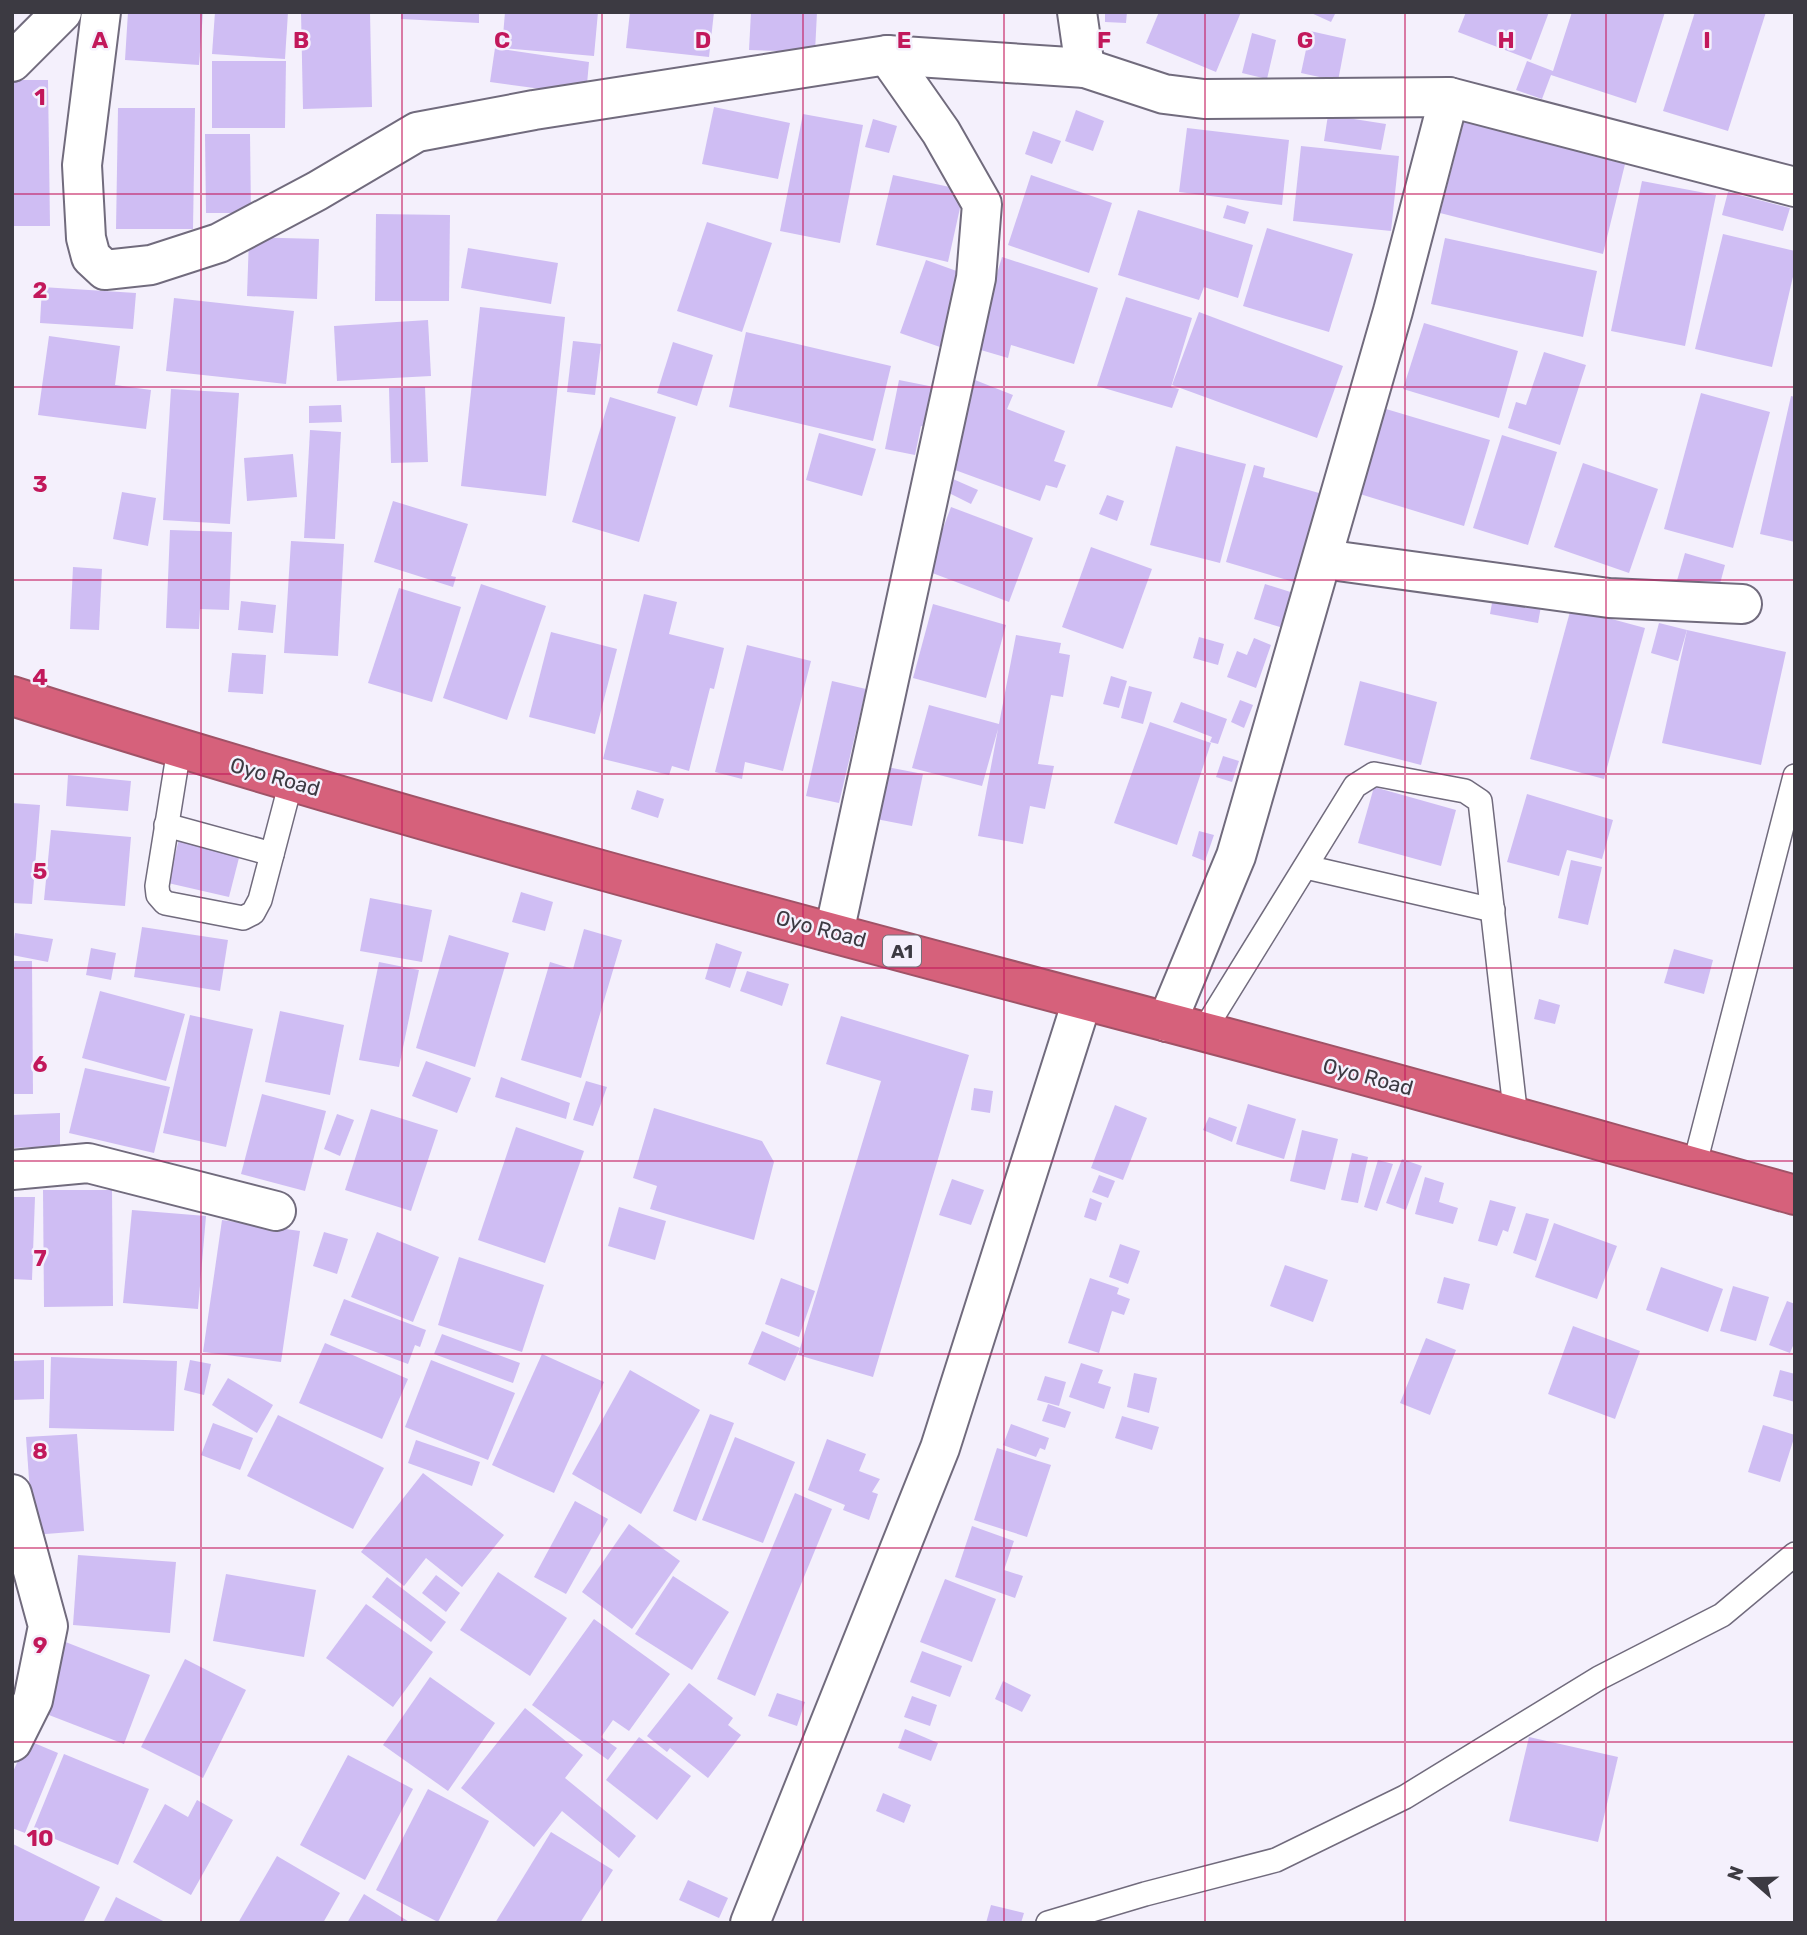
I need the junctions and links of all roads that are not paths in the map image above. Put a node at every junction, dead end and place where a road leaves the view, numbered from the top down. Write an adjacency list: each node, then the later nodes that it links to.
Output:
1 (62, 12): 5 (street)
2 (101, 12): 4 (street)
3 (1077, 12): 6 (street)
4 (887, 55): 6 (street); 19 (street)
5 (12, 62)
6 (1085, 68): 7 (street)
7 (1449, 97): 8 (street); 9 (street)
8 (1795, 187)
9 (1323, 559): 10 (street); 21 (street)
10 (1742, 604)
11 (12, 696): 12 (highway, Oyo Road / A1)
12 (179, 749): 14 (highway, Oyo Road / A1); 15 (lane)
13 (1795, 776): 24 (lane)
14 (292, 782): 16 (lane); 19 (highway, Oyo Road / A1)
15 (166, 825): 16 (lane); 16 (lane)
16 (272, 853)
17 (1306, 867): 18 (lane); 18 (lane); 22 (lane)
18 (1493, 910): 23 (lane)
19 (834, 933): 20 (highway, Oyo Road / A1)
20 (1082, 1001): 21 (highway, Oyo Road / A1); 31 (street)
21 (1167, 1022): 22 (highway, Oyo Road / A1)
22 (1203, 1032): 23 (highway, Oyo Road / A1)
23 (1516, 1118): 24 (highway, Oyo Road / A1)
24 (1694, 1167): 26 (highway, Oyo Road / A1)
25 (12, 1170): 27 (street)
26 (1795, 1195)
27 (276, 1211)
28 (12, 1494): 30 (street)
29 (1795, 1554): 32 (lane)
30 (12, 1742)
31 (750, 1923)
32 (1048, 1923)

